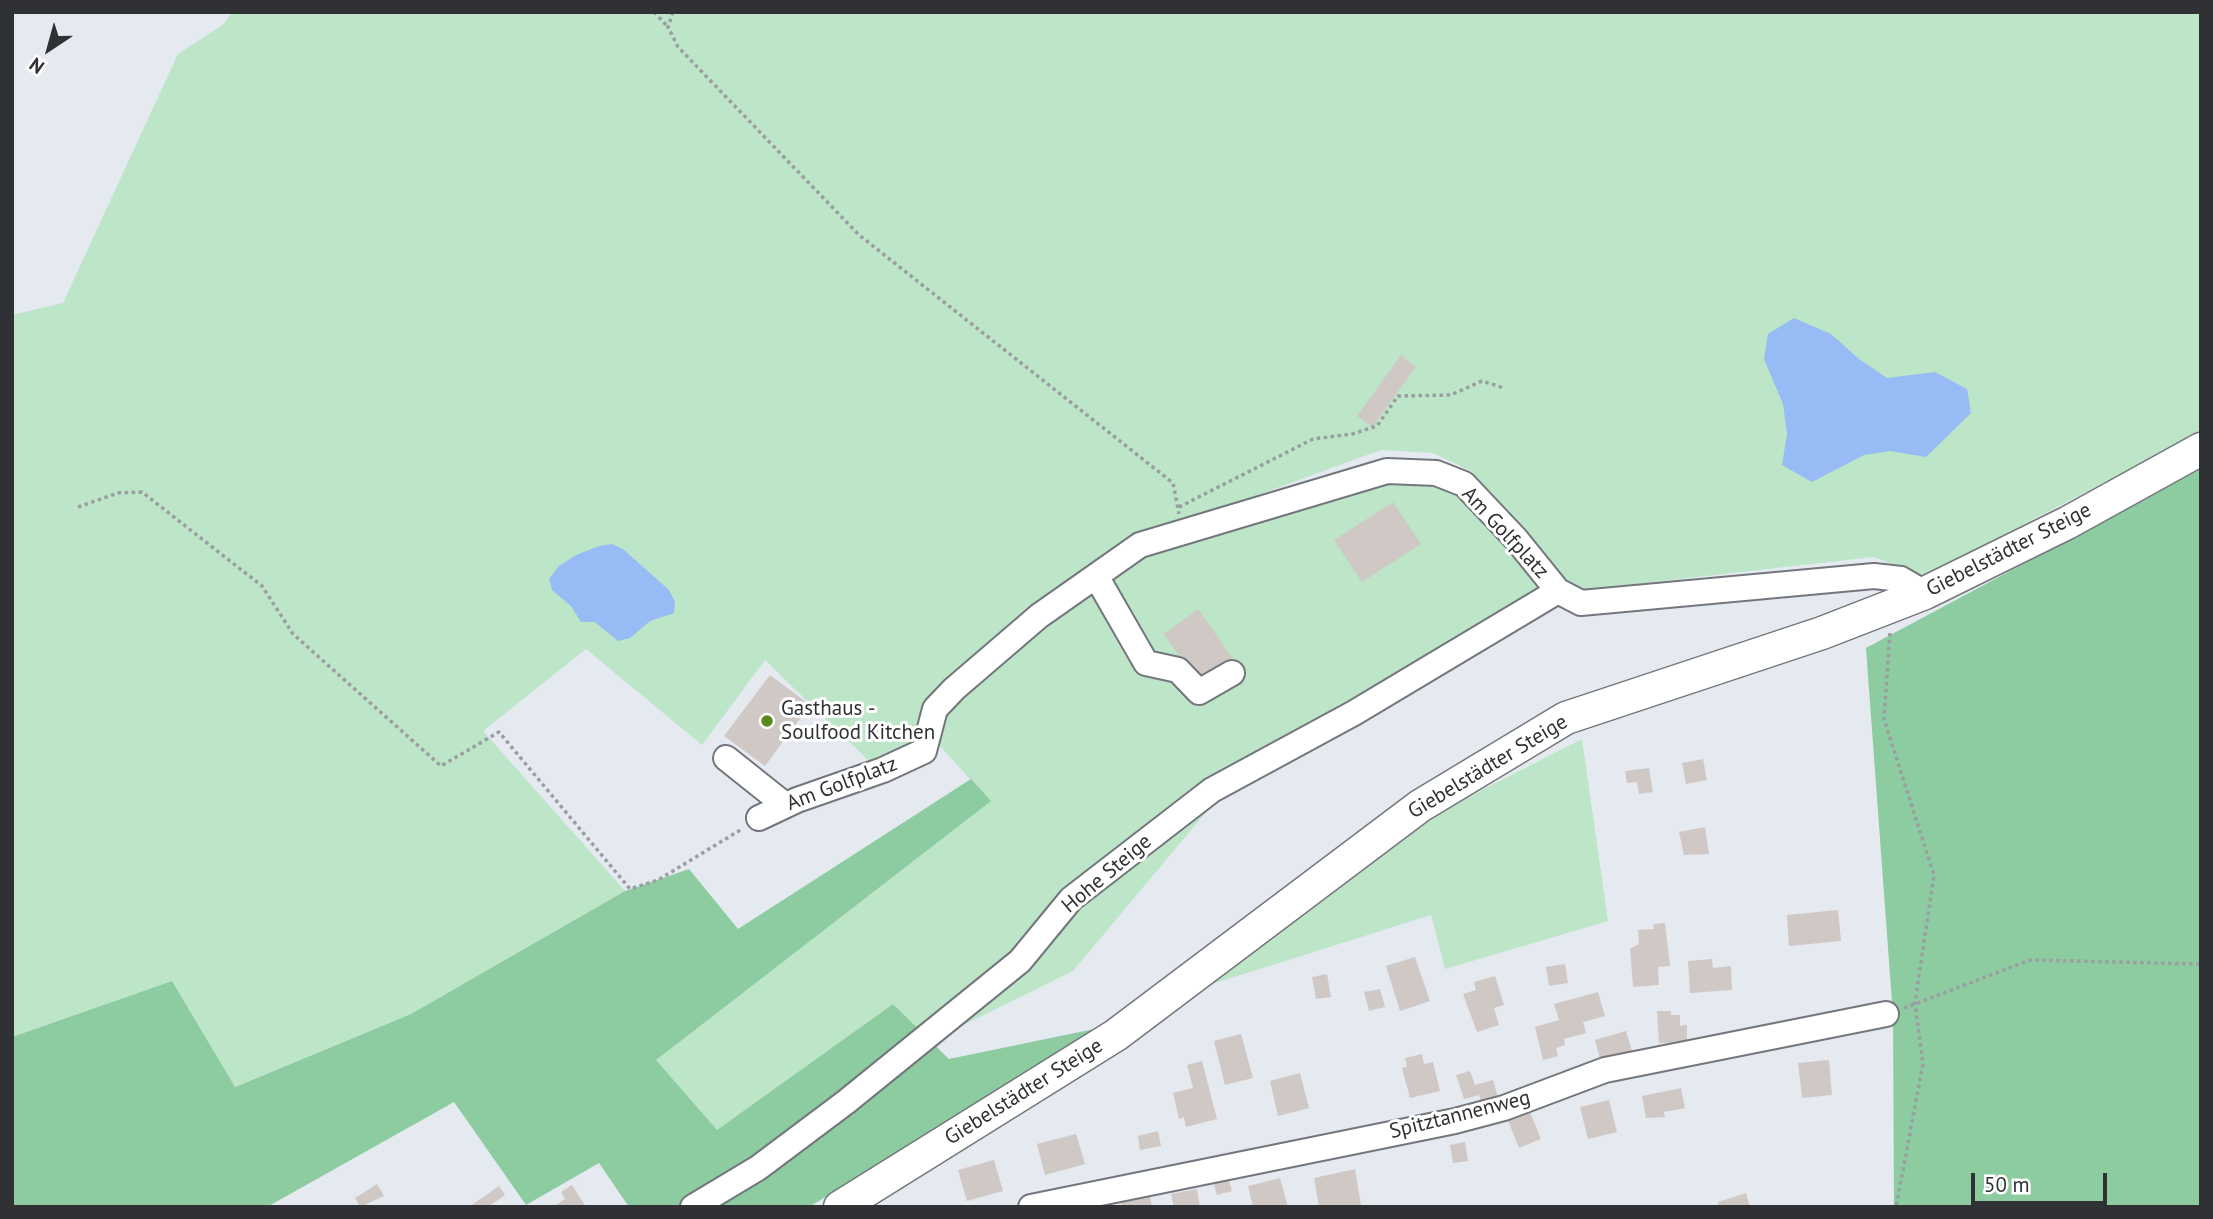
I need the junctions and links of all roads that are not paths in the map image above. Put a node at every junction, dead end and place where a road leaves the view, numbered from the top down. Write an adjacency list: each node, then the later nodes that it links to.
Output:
1 (2201, 449): 4 (main road, Giebelstädter Steige)
2 (1096, 576): 3 (street, Am Golfplatz); 5 (street); 7 (street, Am Golfplatz)
3 (1558, 591): 4 (street, Am Golfplatz); 10 (street, Hohe Steige)
4 (1925, 593): 11 (main road, Giebelstädter Steige)
5 (1232, 673)
6 (726, 758): 7 (street)
7 (785, 805): 8 (street, Am Golfplatz)
8 (759, 818)
9 (1886, 1014): 12 (street, Spitztannenweg)
10 (693, 1207)
11 (840, 1207)
12 (1031, 1207)

